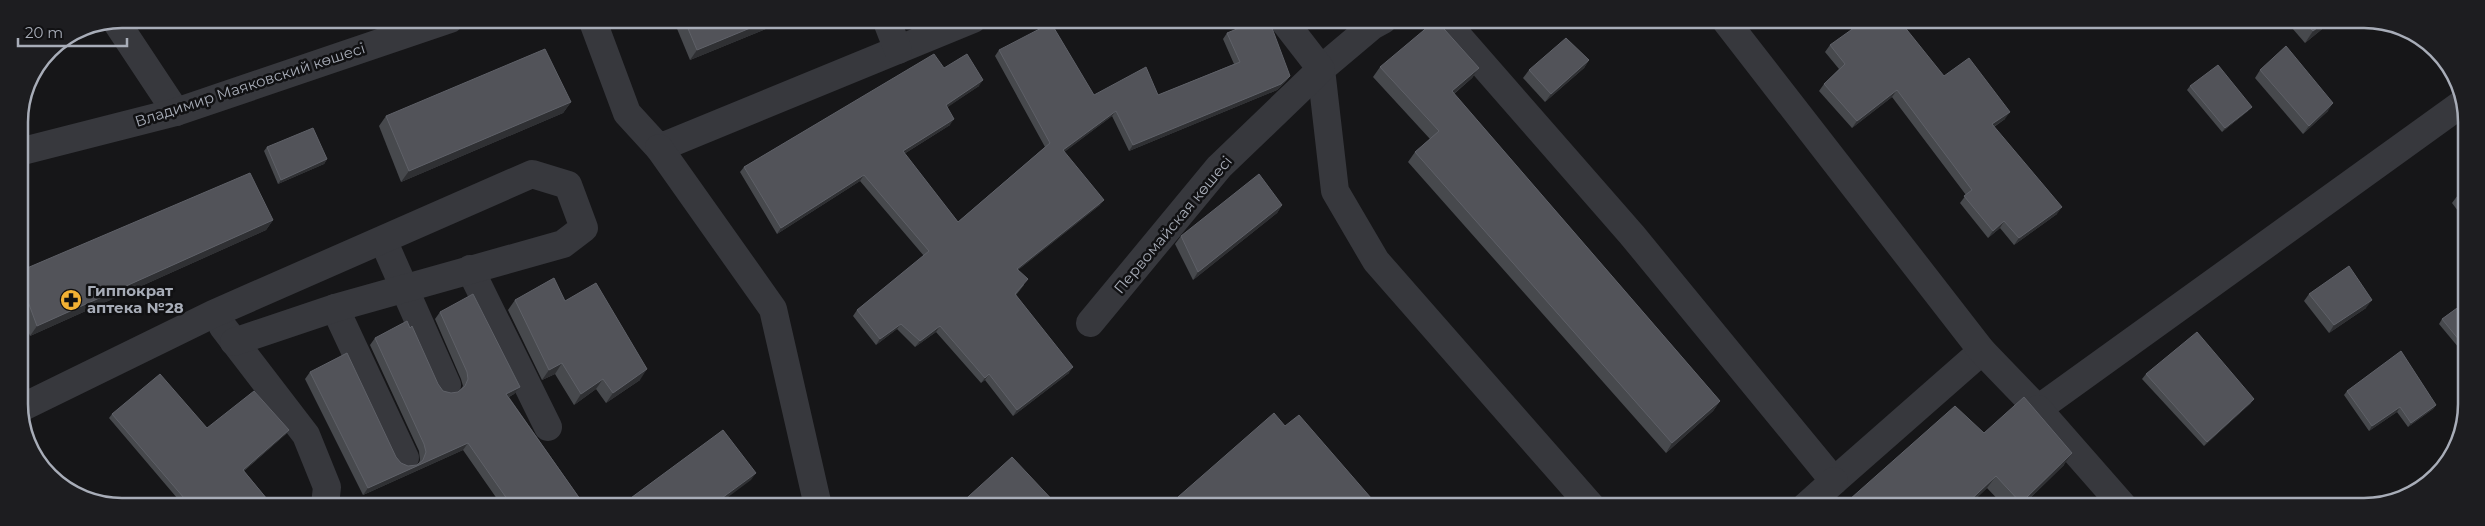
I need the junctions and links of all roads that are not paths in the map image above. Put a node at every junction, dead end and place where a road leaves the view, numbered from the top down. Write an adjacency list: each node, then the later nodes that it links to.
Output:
1 (120, 28): 13 (street)
2 (423, 28): 13 (street, Владимир Маяковский көшесі)
3 (595, 28): 14 (street)
4 (889, 28): 10 (street)
5 (953, 28): 10 (street)
6 (1289, 28): 11 (street)
7 (1370, 28): 11 (street, Первомайская көшесі)
8 (1451, 28): 29 (street)
9 (1731, 28): 23 (street)
10 (898, 50): 14 (street)
11 (1321, 69): 21 (street, Первомайская көшесі); 32 (street)
12 (2456, 108): 26 (street)
13 (176, 112): 15 (street, Владимир Маяковский көшесі)
14 (660, 148): 31 (street)
15 (28, 150)
16 (383, 240): 17 (street); 18 (street); 20 (street)
17 (470, 270): 18 (street); 27 (street)
18 (404, 290): 19 (street); 24 (street)
19 (335, 308): 22 (street); 28 (street)
20 (214, 314): 22 (street); 25 (street)
21 (1090, 323)
22 (234, 342): 30 (street)
23 (1982, 351): 26 (street); 29 (street)
24 (447, 385)
25 (28, 405)
26 (2038, 409): 34 (street)
27 (548, 427)
28 (405, 458)
29 (1834, 481): 33 (street)
30 (326, 498)
31 (816, 498)
32 (1584, 498)
33 (1815, 498)
34 (2116, 498)

